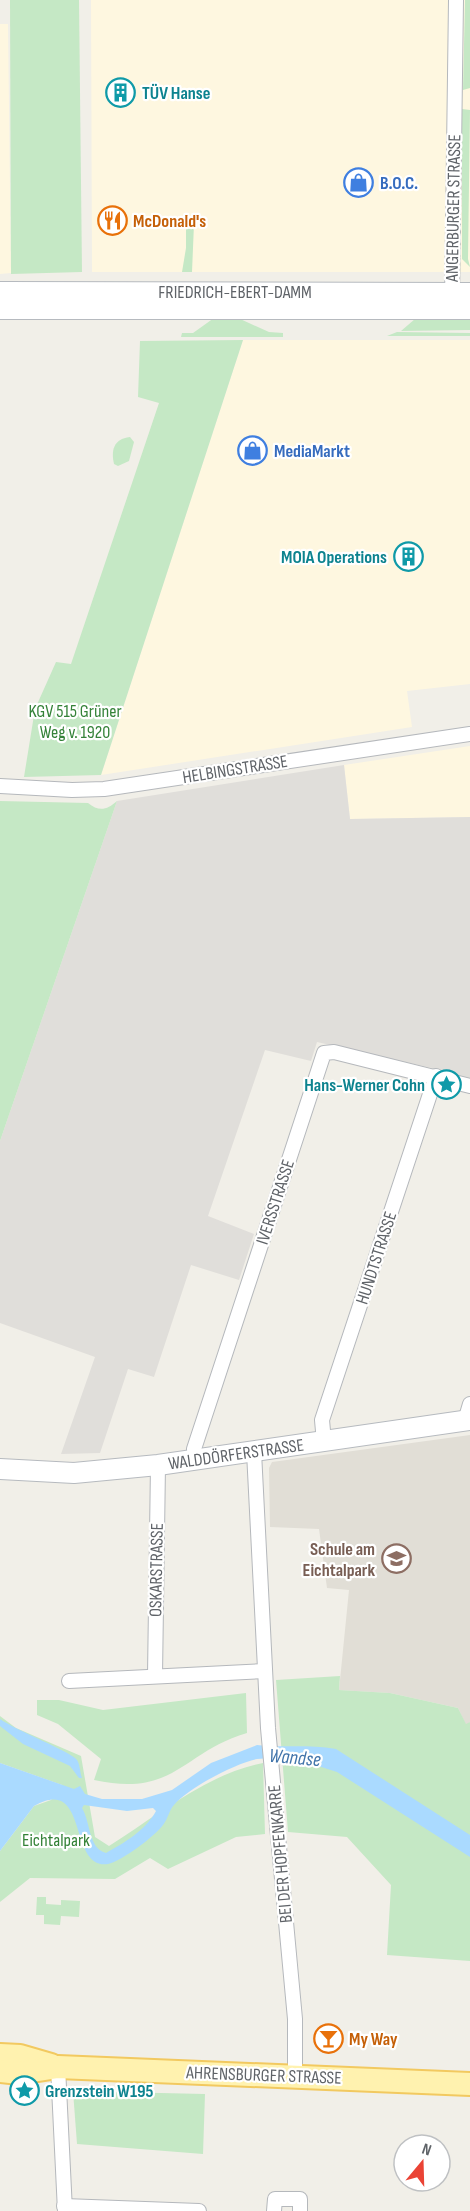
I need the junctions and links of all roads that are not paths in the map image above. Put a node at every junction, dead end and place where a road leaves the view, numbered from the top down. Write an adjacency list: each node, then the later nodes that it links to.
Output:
1 (456, 0): 3 (street, ANGERBURGER STRASSE)
2 (0, 292): 3 (main road, FRIEDRICH-EBERT-DAMM)
3 (461, 301): 4 (main road, FRIEDRICH-EBERT-DAMM)
4 (0, 309)
5 (470, 734): 6 (street, HELBINGSTRASSE)
6 (0, 786)
7 (436, 1076): 8 (street); 10 (street, HUNDTSTRASSE); 12 (street, IVERSSTRASSE)
8 (470, 1086)
9 (468, 1415): 10 (main road, WALDDÖRFERSTRASSE)
10 (324, 1442): 11 (main road, WALDDÖRFERSTRASSE)
11 (254, 1452): 12 (main road, WALDDÖRFERSTRASSE); 15 (street, BEI DER HOPFENKARRE)
12 (195, 1460): 13 (main road, WALDDÖRFERSTRASSE)
13 (158, 1465): 14 (main road, WALDDÖRFERSTRASSE); 16 (street, OSKARSTRASSE)
14 (0, 1469)
15 (265, 1671): 16 (street); 21 (street, BEI DER HOPFENKARRE)
16 (155, 1676): 17 (street)
17 (69, 1681)
18 (0, 2055): 19 (main road, AHRENSBURGER STRASSE)
19 (58, 2067): 20 (main road, AHRENSBURGER STRASSE); 21 (main road, AHRENSBURGER STRASSE); 23 (street)
20 (0, 2071)
21 (295, 2076): 22 (main road, AHRENSBURGER STRASSE)
22 (470, 2084)
23 (64, 2209): 24 (street)
24 (199, 2211)
25 (274, 2211): 26 (street)
26 (300, 2211)

